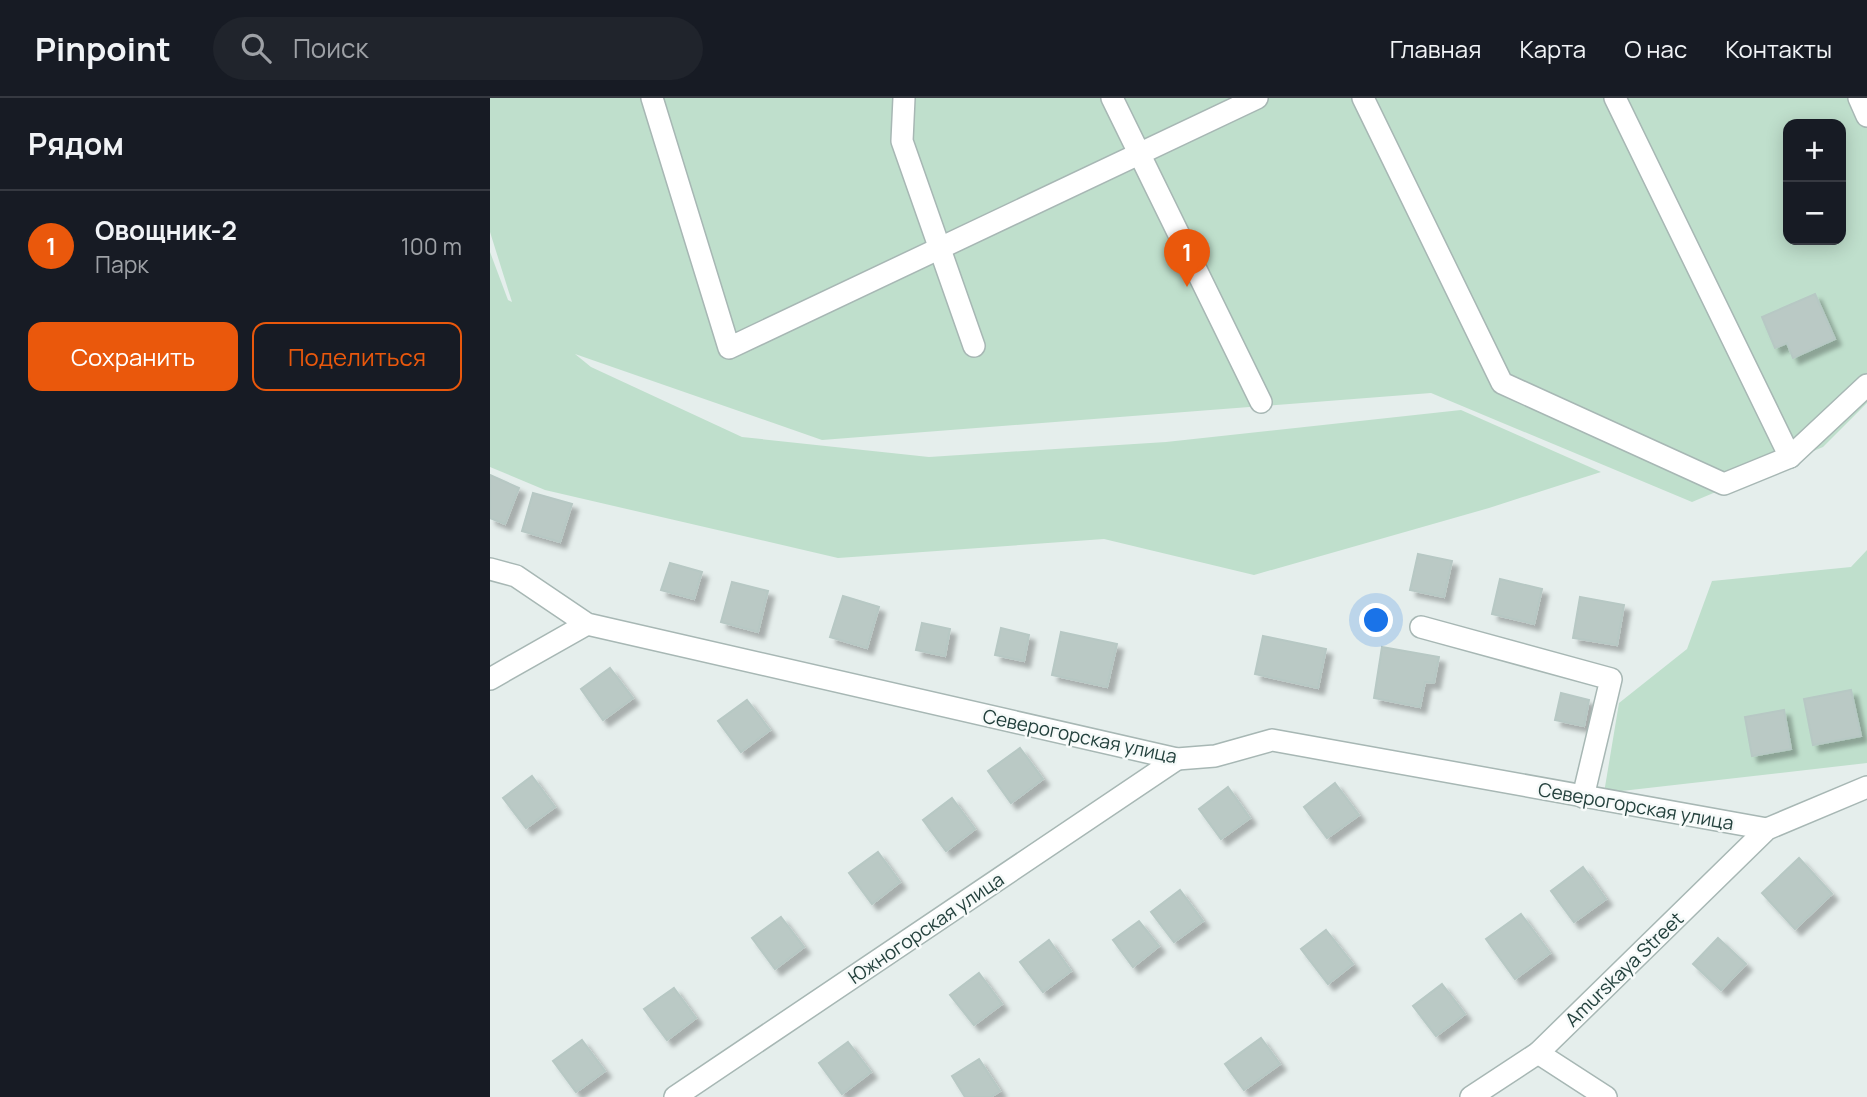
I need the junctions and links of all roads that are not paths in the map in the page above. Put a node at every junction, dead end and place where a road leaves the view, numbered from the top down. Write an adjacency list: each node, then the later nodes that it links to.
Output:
1 (652, 98): 10 (street)
2 (904, 98): 10 (street)
3 (1112, 98): 9 (street)
4 (1257, 98): 9 (street)
5 (1363, 98): 14 (street)
6 (1615, 98): 14 (street)
7 (1859, 98): 8 (street)
8 (1867, 116)
9 (1138, 155): 10 (street); 13 (street)
10 (940, 248): 11 (street)
11 (974, 346)
12 (1867, 385): 14 (street)
13 (1261, 402)
14 (1790, 457)
15 (490, 569): 16 (street)
16 (587, 624): 18 (street); 19 (street, Северогорская улица)
17 (1421, 627): 21 (street)
18 (490, 679)
19 (1177, 759): 21 (street, Северогорская улица); 24 (street, Южногорская улица)
20 (1867, 787): 22 (street)
21 (1583, 797): 22 (street, Северогорская улица)
22 (1768, 829): 23 (street, Amurskaya Street)
23 (1538, 1053): 25 (street, Amurskaya Street); 26 (street)
24 (675, 1097)
25 (1471, 1097)
26 (1606, 1097)

